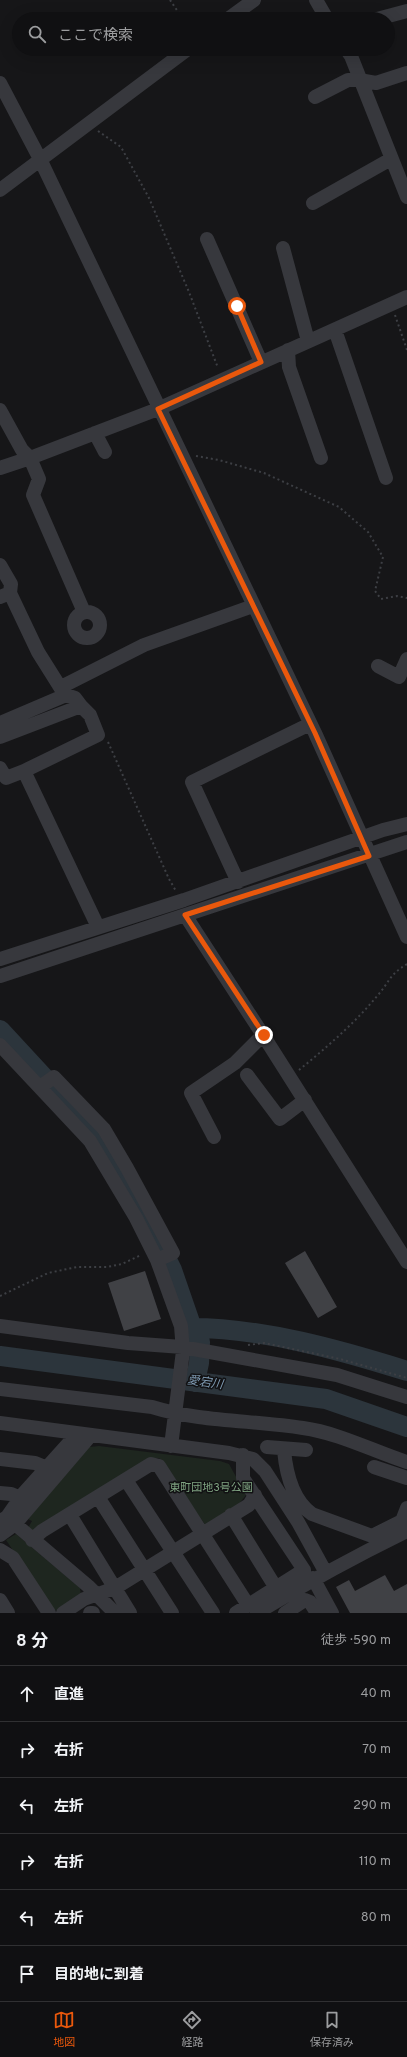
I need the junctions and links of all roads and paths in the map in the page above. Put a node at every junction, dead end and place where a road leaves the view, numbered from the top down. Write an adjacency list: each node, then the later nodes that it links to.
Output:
1 (170, 0): 5 (path)
2 (254, 0): 6 (street)
3 (316, 0): 7 (street)
4 (407, 11): 8 (street)
5 (178, 12)
6 (238, 12)
7 (323, 12)
8 (395, 14)
9 (179, 56): 15 (street)
10 (351, 56): 12 (street)
11 (407, 74): 12 (street)
12 (359, 80): 14 (street); 17 (street)
13 (0, 83): 16 (street)
14 (315, 97)
15 (87, 124): 16 (street); 30 (path)
16 (40, 159): 18 (street); 31 (street)
17 (391, 160): 19 (street); 20 (street)
18 (0, 190)
19 (407, 197)
20 (313, 203)
21 (207, 239): 29 (street)
22 (284, 248): 26 (street)
23 (407, 298): 24 (street)
24 (392, 304): 25 (street); 28 (path)
25 (335, 330): 26 (street); 39 (street)
26 (308, 341): 27 (street)
27 (288, 350): 29 (street); 37 (street)
28 (407, 350)
29 (261, 362): 30 (street)
30 (223, 380): 31 (street)
31 (158, 409): 33 (street); 35 (street)
32 (0, 410): 36 (street)
33 (95, 433): 34 (street); 36 (street)
34 (105, 452)
35 (179, 453): 42 (path); 43 (street)
36 (30, 458): 38 (street); 44 (street)
37 (321, 458)
38 (0, 468)
39 (386, 478)
40 (0, 565): 41 (street)
41 (5, 595): 48 (street)
42 (407, 598)
43 (253, 606): 48 (street); 51 (street)
44 (84, 612)
45 (407, 659): 47 (street)
46 (378, 666): 47 (street)
47 (403, 679)
48 (63, 691): 49 (street); 50 (street)
49 (80, 706): 52 (street); 55 (street)
50 (0, 723)
51 (310, 724): 57 (street); 60 (street)
52 (0, 737)
53 (106, 737): 61 (path)
54 (0, 768): 55 (street)
55 (24, 771): 63 (street)
56 (407, 824): 57 (street)
57 (362, 839): 59 (street); 60 (street)
58 (407, 842): 59 (street)
59 (369, 856): 62 (street); 64 (street)
60 (238, 882): 63 (street)
61 (178, 894)
62 (185, 915): 67 (street); 68 (street)
63 (98, 928): 65 (street)
64 (407, 937)
65 (0, 959)
66 (407, 964): 71 (path)
67 (0, 976)
68 (264, 1035): 71 (street); 76 (street)
69 (0, 1045): 72 (street)
70 (247, 1075): 73 (street)
71 (290, 1077): 73 (street)
72 (40, 1087): 74 (street); 75 (street)
73 (304, 1100): 82 (street)
74 (86, 1112): 75 (street); 77 (street)
75 (75, 1123): 78 (street)
76 (214, 1137)
77 (122, 1161): 78 (street); 79 (street)
78 (109, 1169): 80 (street)
79 (150, 1210): 80 (street); 81 (street)
80 (137, 1218): 81 (street)
81 (156, 1256): 83 (path); 86 (street)
82 (407, 1262)
83 (0, 1296)
84 (0, 1326): 86 (street)
85 (241, 1346): 87 (path)
86 (185, 1349): 89 (street); 90 (street)
87 (407, 1378)
88 (0, 1389): 90 (street)
89 (407, 1397)
90 (175, 1414): 93 (street); 99 (street)
91 (0, 1423): 92 (street)
92 (84, 1435): 93 (street); 101 (street); 112 (street)
93 (171, 1446): 97 (street)
94 (267, 1447): 95 (street)
95 (284, 1450): 96 (street); 108 (street)
96 (306, 1450)
97 (243, 1455): 105 (street); 120 (street)
98 (0, 1459): 101 (street)
99 (407, 1462)
100 (374, 1467): 102 (street)
101 (47, 1468): 107 (street)
102 (407, 1478)
103 (126, 1480): 106 (street); 114 (street); 118 (street)
104 (0, 1493): 107 (street)
105 (255, 1495): 110 (street); 123 (street)
106 (98, 1497): 109 (street); 119 (street)
107 (20, 1498): 111 (street)
108 (407, 1508)
109 (70, 1515): 116 (street); 122 (street)
110 (231, 1516): 114 (street); 123 (street)
111 (0, 1521)
112 (15, 1524): 115 (street); 116 (street)
113 (407, 1531): 120 (street)
114 (202, 1533): 118 (street); 126 (street)
115 (0, 1535)
116 (32, 1540): 124 (street)
117 (0, 1550): 128 (street)
118 (173, 1551): 119 (street); 133 (street)
119 (144, 1569): 122 (street); 132 (street)
120 (326, 1573): 121 (street)
121 (313, 1578): 126 (street); 137 (street)
122 (114, 1588): 124 (street); 131 (street)
123 (276, 1588): 126 (street)
124 (96, 1594): 129 (street); 130 (street)
125 (0, 1600): 127 (street)
126 (252, 1609): 134 (street)
127 (8, 1613)
128 (50, 1613)
129 (63, 1613)
130 (115, 1613)
131 (130, 1613)
132 (172, 1613)
133 (213, 1613)
134 (236, 1613)
135 (285, 1613): 136 (street)
136 (317, 1613)
137 (332, 1613)

